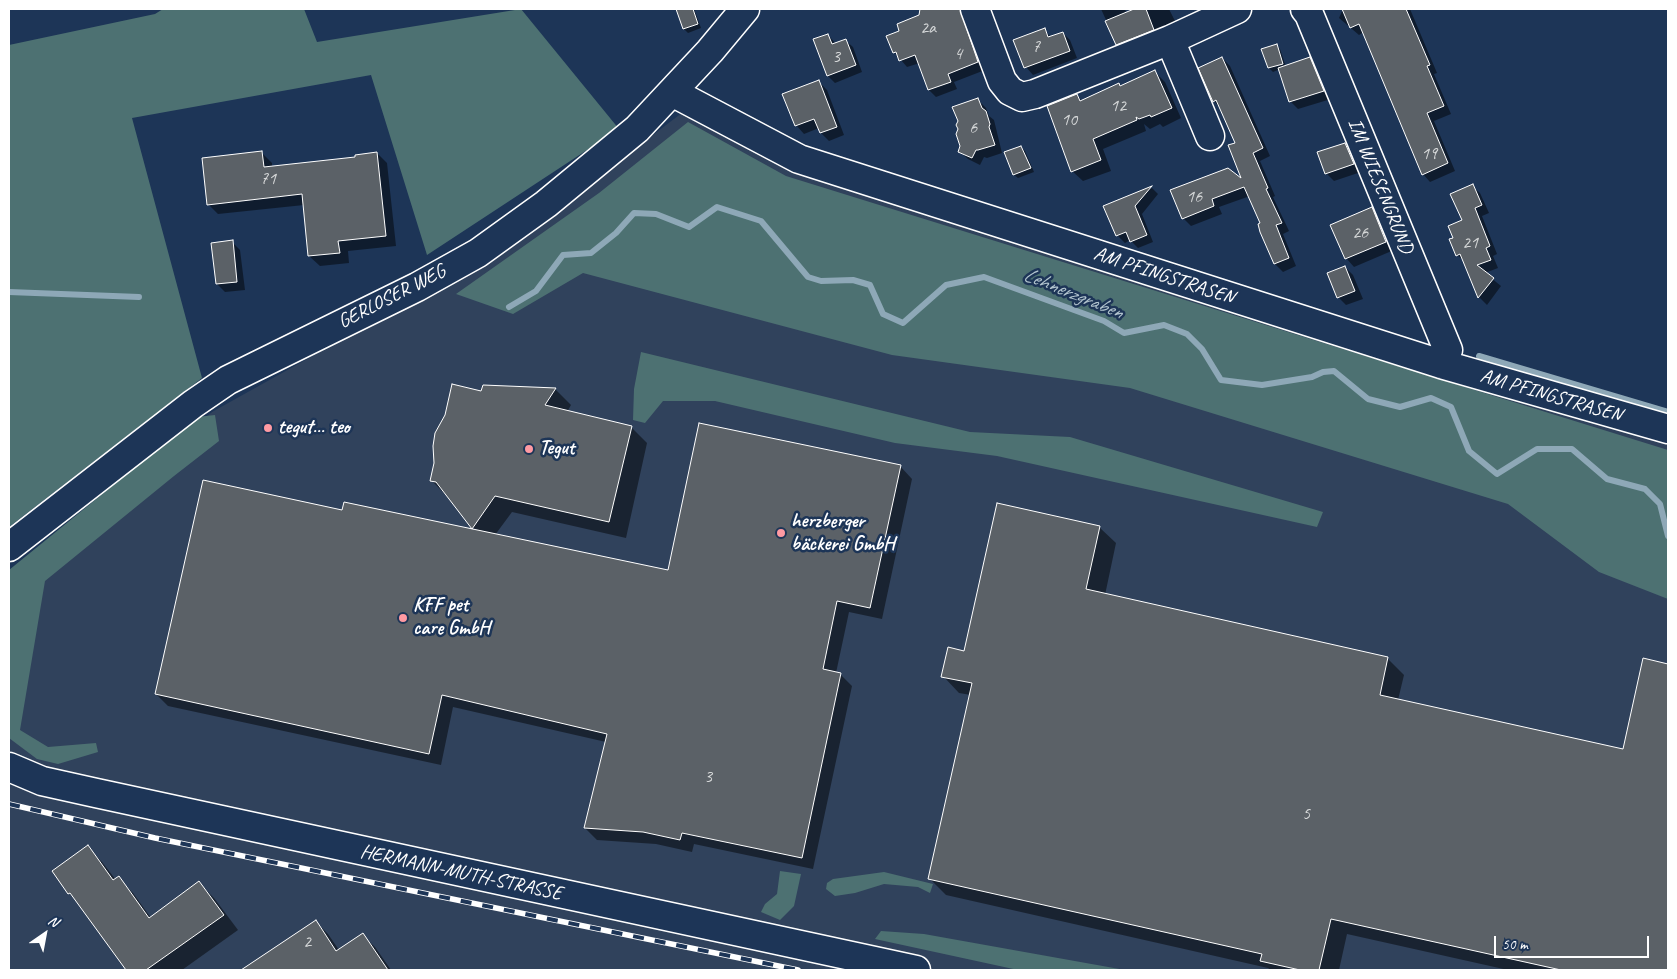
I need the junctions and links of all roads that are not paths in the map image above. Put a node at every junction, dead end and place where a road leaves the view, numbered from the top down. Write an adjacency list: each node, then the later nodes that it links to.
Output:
1 (745, 9): 6 (street, GERLOSER WEG)
2 (975, 9): 5 (street)
3 (1237, 9): 5 (street)
4 (1305, 9): 8 (street, IM WIESENGRUND)
5 (1170, 40): 7 (street)
6 (672, 92): 8 (street, AM PFINGSTRASEN); 10 (street, GERLOSER WEG)
7 (1210, 136)
8 (1441, 364): 9 (street, AM PFINGSTRASEN)
9 (1668, 429)
10 (9, 547)
11 (9, 767): 12 (street, HERMANN-MUTH-STRASSE)
12 (916, 970)

